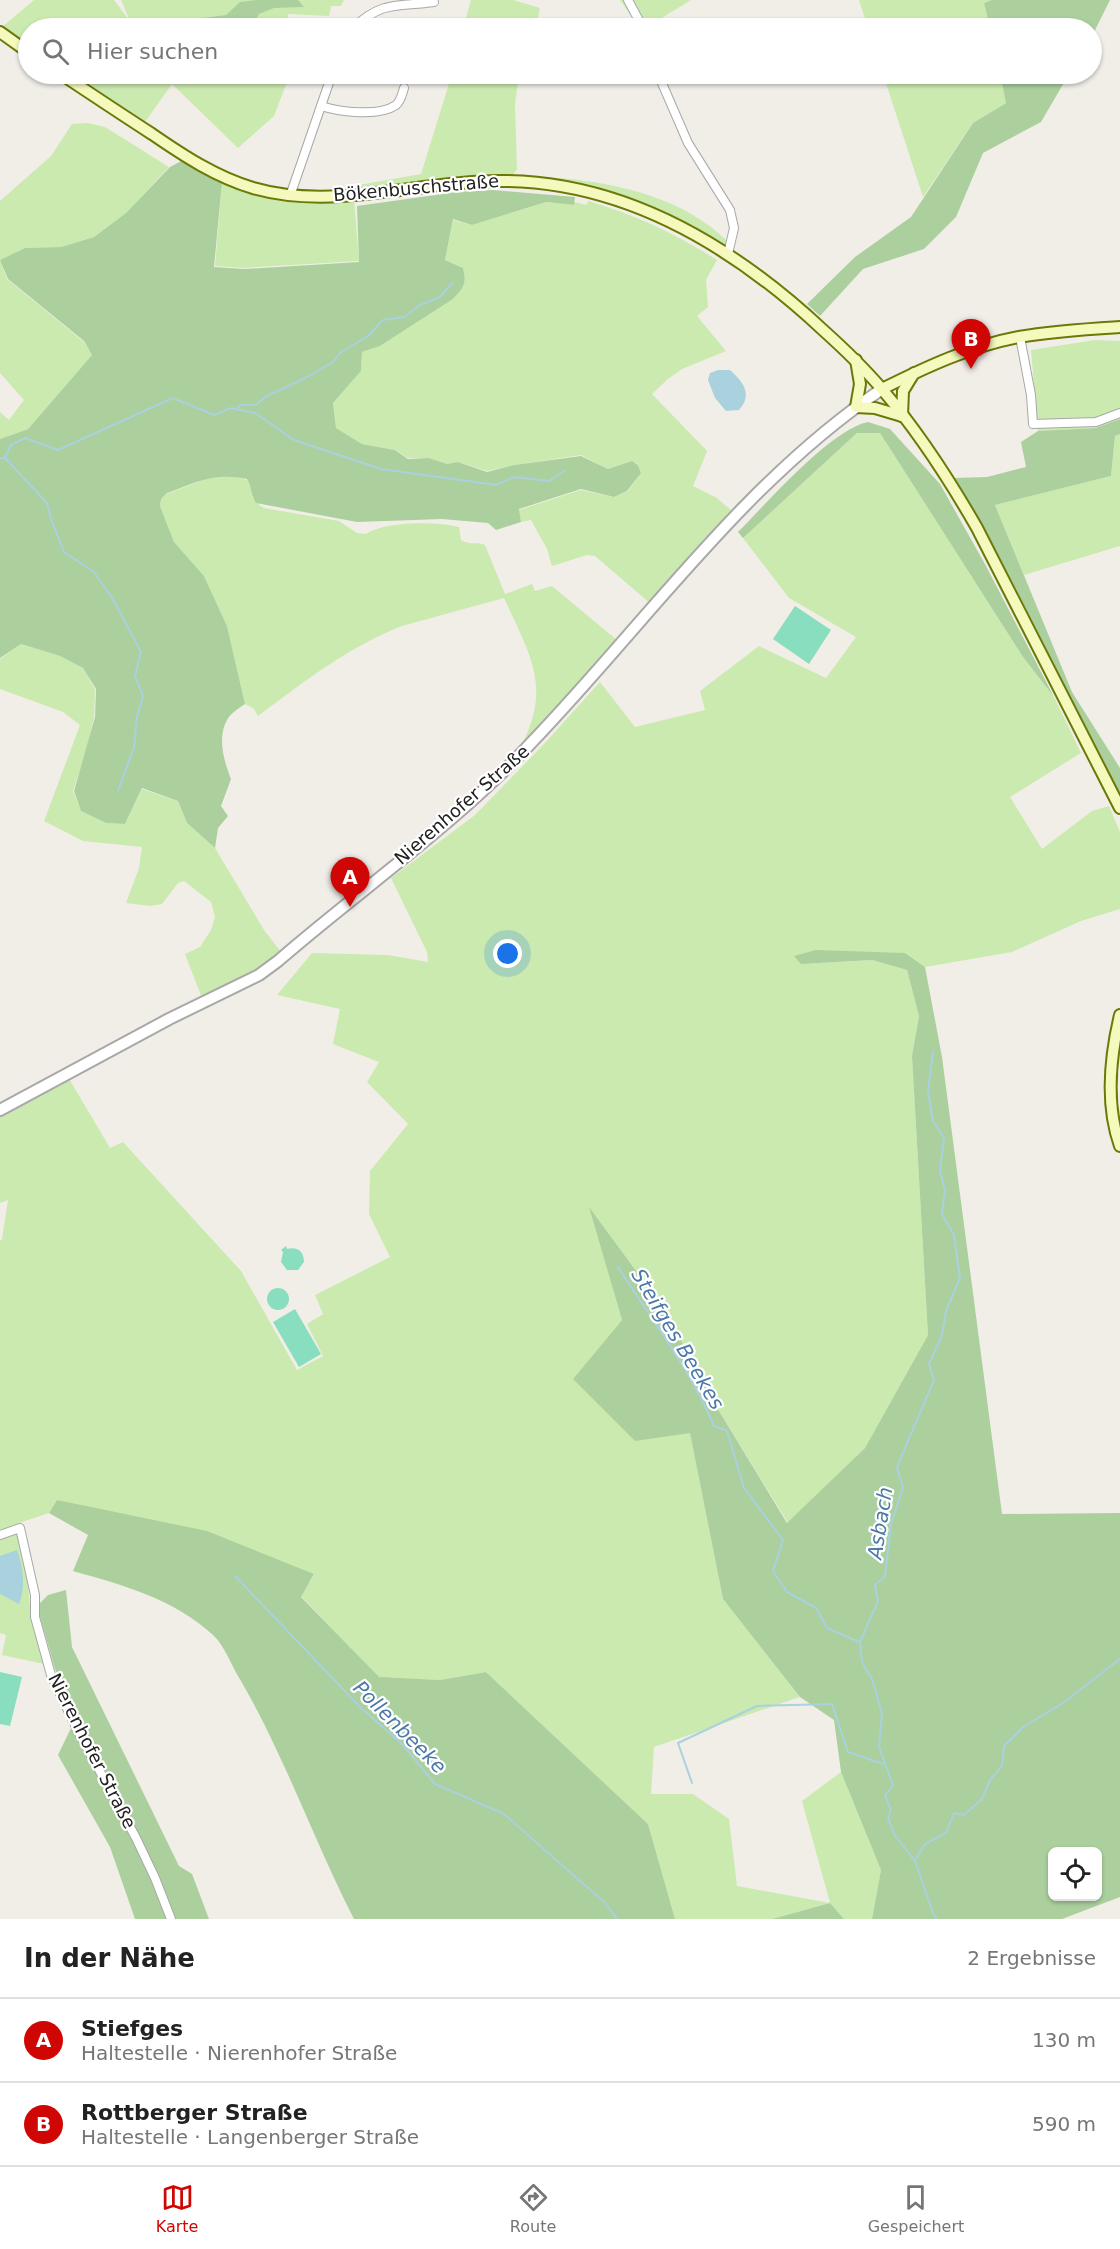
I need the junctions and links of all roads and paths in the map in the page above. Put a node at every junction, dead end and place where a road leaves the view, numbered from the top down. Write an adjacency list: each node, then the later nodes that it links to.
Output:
1 (628, 0): 4 (street)
2 (434, 2): 3 (street)
3 (364, 18)
4 (638, 18)
5 (0, 32): 6 (main road)
6 (18, 45)
7 (76, 84): 12 (main road, Bökenbuschstraße)
8 (329, 84): 11 (street)
9 (662, 84): 13 (street)
10 (404, 88): 11 (street)
11 (321, 106): 12 (street)
12 (290, 196): 13 (main road, Bökenbuschstraße)
13 (729, 254): 16 (main road, Bökenbuschstraße)
14 (1120, 327): 15 (main road)
15 (1020, 337): 17 (main road); 20 (street)
16 (856, 360): 18 (main road, Bökenbuschstraße); 19 (main road)
17 (915, 372): 18 (main road); 21 (main road)
18 (882, 389): 19 (street, Nierenhofer Straße); 21 (main road, Bökenbuschstraße)
19 (856, 407): 21 (main road); 24 (street, Nierenhofer Straße)
20 (1120, 413)
21 (902, 416): 22 (main road, Bökenbuschstraße)
22 (1120, 807)
23 (1120, 1015): 25 (main road)
24 (0, 1110)
25 (1120, 1146)
26 (0, 1536): 27 (street, Nierenhofer Straße)
27 (171, 1919)

